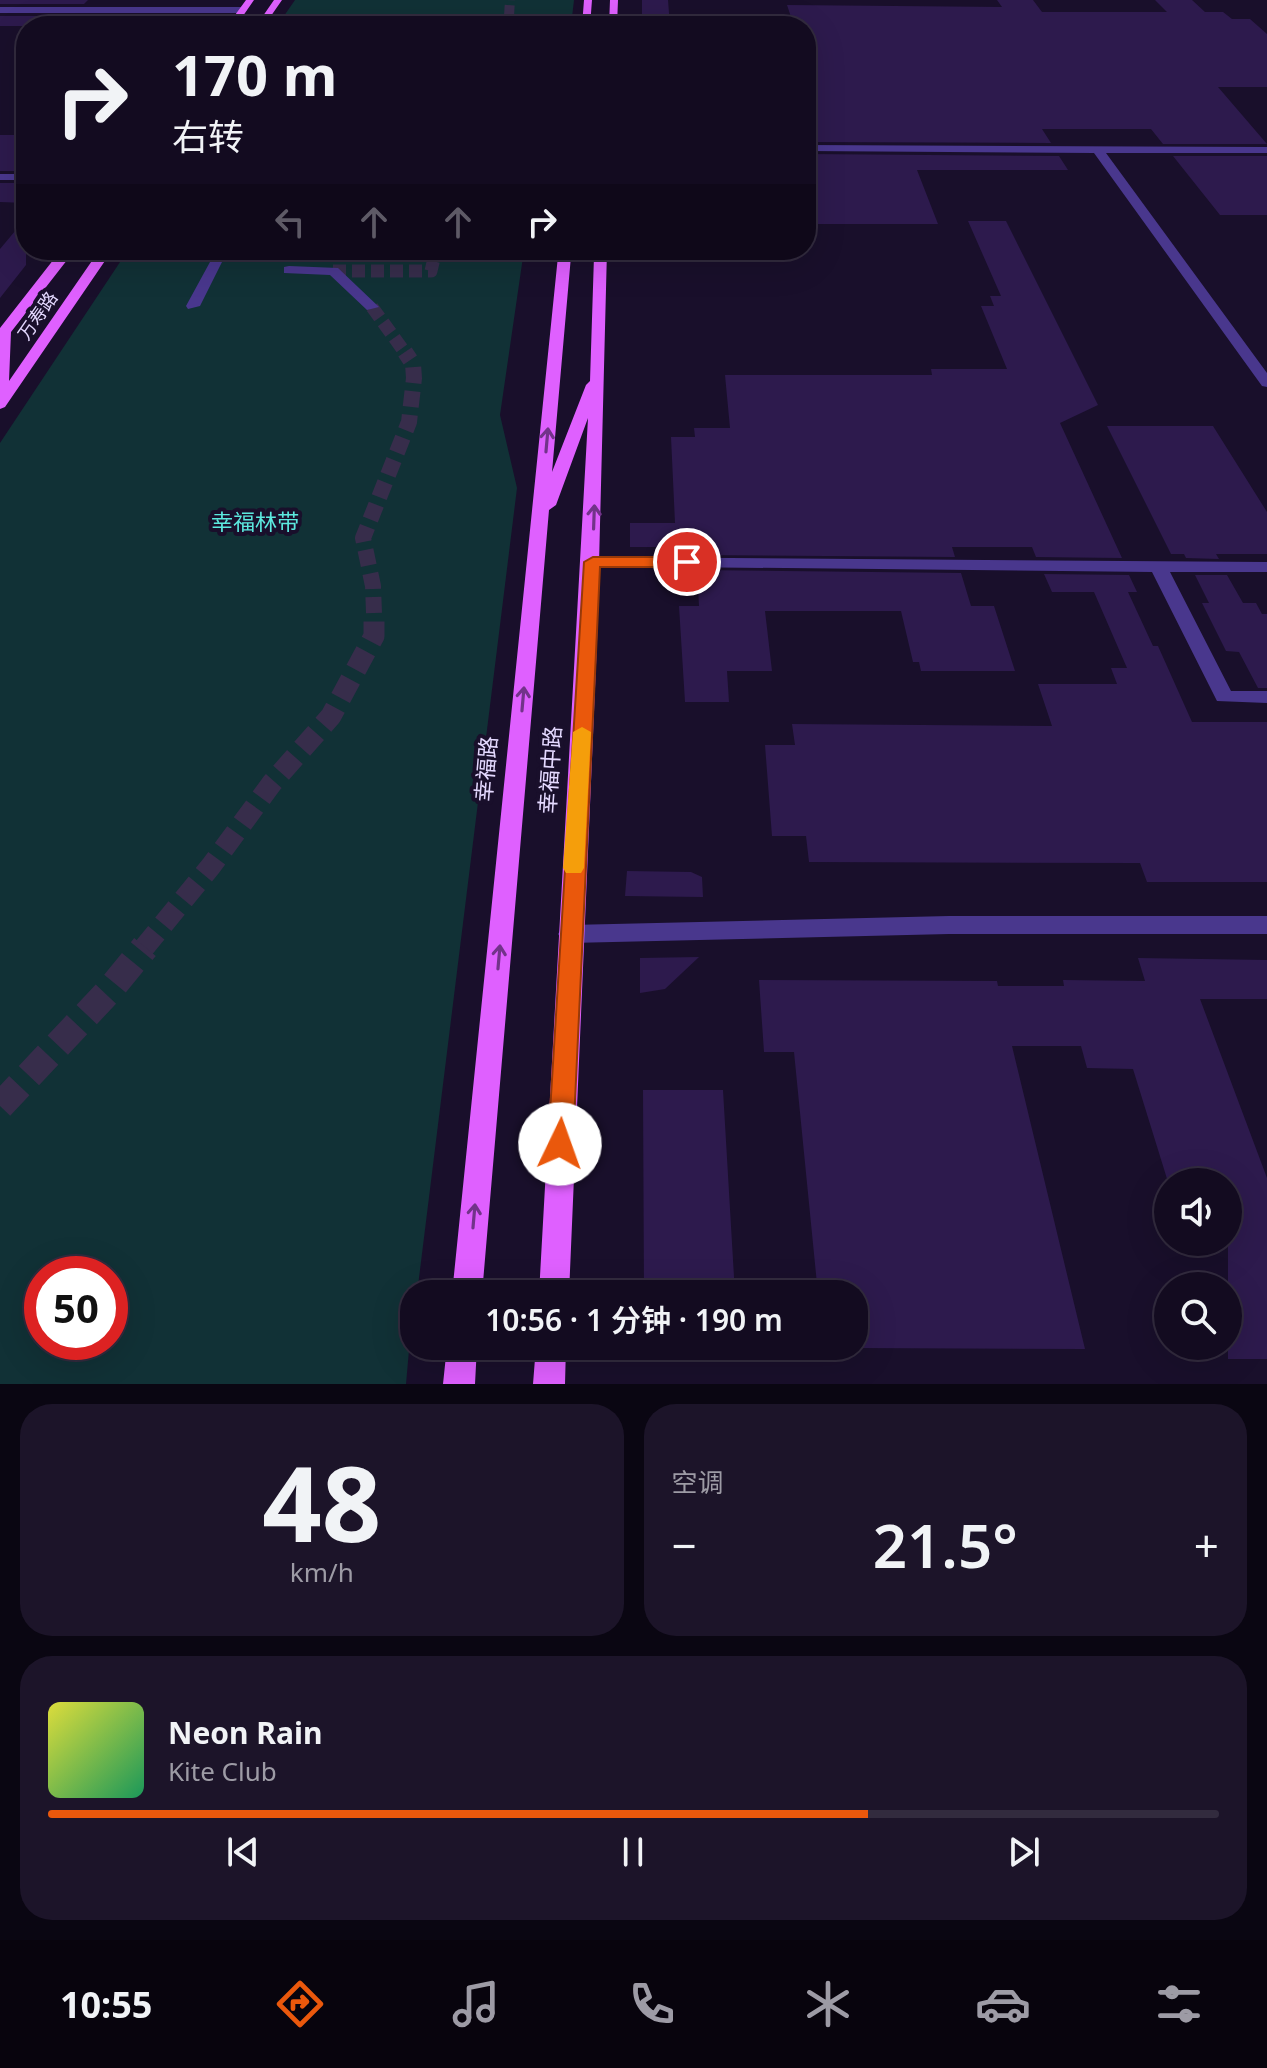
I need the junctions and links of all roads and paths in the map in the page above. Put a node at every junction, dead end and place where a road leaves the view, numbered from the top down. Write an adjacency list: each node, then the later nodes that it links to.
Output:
1 (250, 0): 3 (main road)
2 (0, 10): 3 (street)
3 (243, 10): 4 (main road)
4 (238, 16)
5 (816, 148): 6 (street)
6 (1098, 150): 7 (street); 18 (street)
7 (1267, 150)
8 (60, 260): 16 (main road)
9 (100, 260): 19 (main road, 万寿路)
10 (217, 260): 14 (street)
11 (564, 260): 20 (main road, 幸福路, one-way to 11)
12 (601, 260): 17 (main road, 幸福中路)
13 (289, 270): 15 (street)
14 (193, 306)
15 (372, 307)
16 (2, 335): 19 (main road)
17 (600, 366): 20 (main road); 21 (main road, 幸福中路, one-way to 17)
18 (1267, 383)
19 (0, 404)
20 (538, 531): 27 (main road, 幸福路, one-way to 20)
21 (593, 562): 22 (street); 26 (main road, 幸福中路)
22 (1158, 565): 23 (street); 24 (street)
23 (1267, 567)
24 (1267, 697)
25 (1267, 925): 26 (street)
26 (570, 934): 28 (main road, 幸福中路)
27 (468, 1280)
28 (555, 1280)
29 (461, 1360): 31 (main road)
30 (550, 1360): 32 (main road)
31 (459, 1384)
32 (549, 1384)

